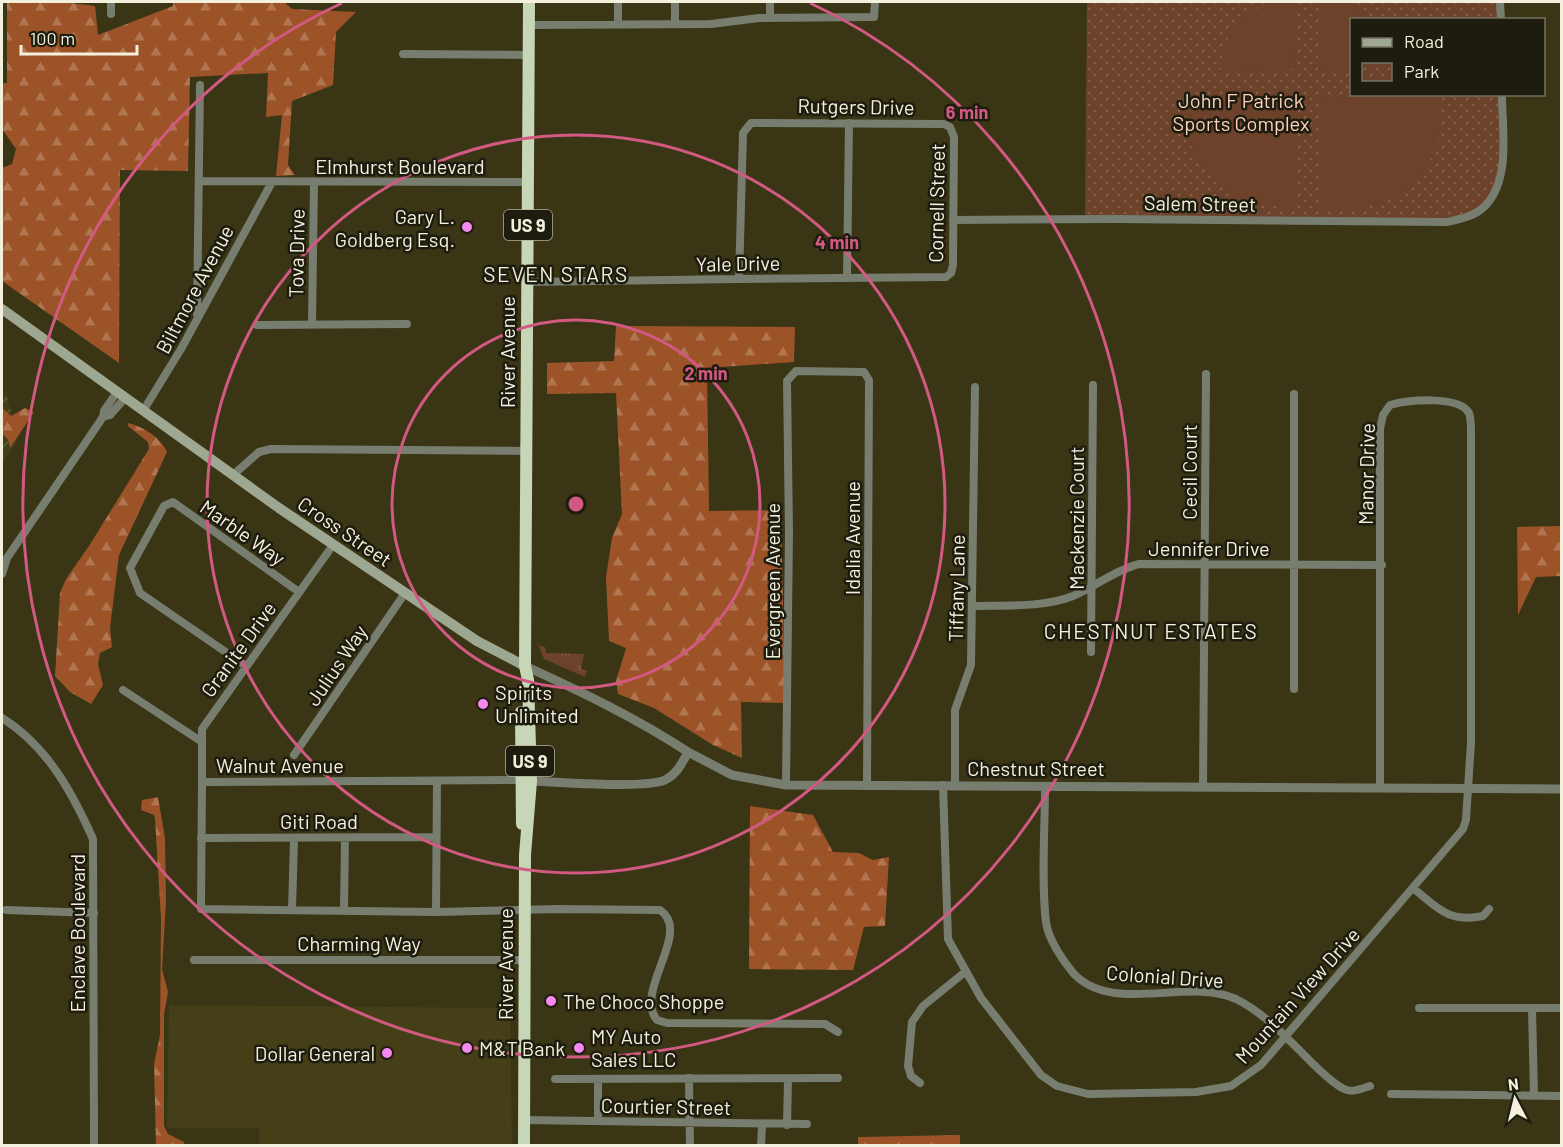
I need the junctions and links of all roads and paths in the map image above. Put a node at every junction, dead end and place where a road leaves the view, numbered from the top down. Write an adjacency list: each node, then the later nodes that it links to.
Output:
1 (111, 2): 8 (street)
2 (529, 2): 12 (highway, River Avenue / US 9)
3 (618, 2): 13 (street)
4 (675, 2): 11 (street)
5 (770, 2): 9 (street)
6 (874, 2): 9 (street)
7 (1500, 2): 10 (street)
8 (111, 14)
9 (770, 18): 11 (street)
10 (1501, 18)
11 (675, 24): 13 (street)
12 (529, 25): 13 (street); 15 (highway, River Avenue / US 9)
13 (618, 25)
14 (403, 54): 15 (street)
15 (529, 55): 22 (highway, River Avenue / US 9)
16 (200, 85): 20 (street)
17 (1502, 96): 24 (street, Salem Street)
18 (849, 123): 19 (street, Rutgers Drive); 26 (street); 27 (street, Rutgers Drive)
19 (952, 130): 24 (street, Cornell Street)
20 (200, 181): 21 (street, Elmhurst Boulevard); 30 (street)
21 (272, 182): 23 (street, Elmhurst Boulevard); 30 (street, Biltmore Avenue)
22 (528, 182): 23 (street, Elmhurst Boulevard); 28 (highway, River Avenue / US 9)
23 (314, 183): 31 (street, Tova Drive)
24 (953, 220): 25 (street, Cornell Street)
25 (948, 275): 26 (street, Yale Drive)
26 (847, 278): 27 (street, Yale Drive)
27 (739, 279): 28 (street, Yale Drive)
28 (527, 282): 41 (highway, River Avenue / US 9)
29 (2, 309): 39 (main road, Cross Street)
30 (197, 318): 40 (street, Biltmore Avenue)
31 (312, 324): 32 (street, Tova Drive); 33 (street, Tova Drive)
32 (407, 324)
33 (257, 325)
34 (1206, 374): 44 (street, Cecil Court)
35 (789, 379): 64 (street, Idalia Avenue); 65 (street, Evergreen Avenue)
36 (1093, 385): 48 (street, Mackenzie Court)
37 (975, 387): 51 (street, Tiffany Lane)
38 (1294, 394): 45 (street)
39 (121, 395): 40 (main road, Cross Street); 47 (street)
40 (143, 411): 42 (main road, Cross Street)
41 (526, 451): 42 (street); 54 (highway, River Avenue / US 9)
42 (233, 475): 43 (main road, Cross Street)
43 (333, 545): 49 (street, Granite Drive); 50 (main road, Cross Street)
44 (1205, 564): 45 (street, Jennifer Drive); 48 (street, Jennifer Drive); 69 (street, Cecil Court)
45 (1294, 565): 46 (street, Jennifer Drive); 55 (street)
46 (1382, 565): 70 (street, Manor Drive); 71 (street, Manor Drive)
47 (2, 574)
48 (1092, 585): 51 (street, Jennifer Drive); 52 (street, Mackenzie Court)
49 (299, 592): 53 (street, Granite Drive); 53 (street, Marble Way)
50 (405, 593): 54 (main road, Cross Street); 60 (street, Julius Way)
51 (972, 606): 67 (street, Tiffany Lane)
52 (1091, 652)
53 (246, 666): 58 (street, Granite Drive)
54 (525, 666): 59 (street, Cross Street); 62 (highway, River Avenue / US 9)
55 (1294, 689)
56 (123, 690): 58 (street)
57 (2, 718): 84 (street, Enclave Boulevard)
58 (202, 742): 63 (street, Granite Drive)
59 (688, 752): 62 (street); 65 (street, Chestnut Street)
60 (294, 755)
61 (437, 781): 62 (street, Walnut Avenue); 63 (street, Walnut Avenue); 73 (street)
62 (526, 781): 83 (highway, River Avenue / US 9)
63 (202, 782): 74 (street, Walnut Avenue)
64 (867, 784): 65 (street, Chestnut Street); 66 (street, Chestnut Street)
65 (786, 785)
66 (943, 785): 67 (street, Chestnut Street); 87 (street, Mountain View Drive)
67 (955, 785): 68 (street, Chestnut Street)
68 (1045, 786): 69 (street, Chestnut Street); 92 (street, Colonial Drive)
69 (1203, 787): 70 (street, Chestnut Street)
70 (1380, 787): 71 (street, Chestnut Street)
71 (1469, 788): 72 (street, Chestnut Street); 77 (street, Mountain View Drive)
72 (1562, 789)
73 (436, 837): 76 (street, Giti Road); 82 (street)
74 (201, 838): 75 (street, Giti Road); 80 (street, Walnut Avenue)
75 (294, 838): 76 (street, Giti Road); 80 (street)
76 (345, 838): 81 (street)
77 (1413, 888): 78 (street); 92 (street, Mountain View Drive)
78 (1489, 909)
79 (6, 910): 84 (street)
80 (292, 910): 81 (street, Walnut Avenue)
81 (344, 911): 82 (street, Walnut Avenue)
82 (436, 912): 83 (street, Walnut Avenue)
83 (524, 912): 86 (highway, River Avenue / US 9); 91 (street, Walnut Avenue)
84 (94, 913): 109 (street, Enclave Boulevard)
85 (194, 960): 86 (street, Charming Way)
86 (524, 960): 103 (highway, River Avenue / US 9)
87 (965, 972): 92 (street, Mountain View Drive); 98 (street)
88 (1419, 1008): 89 (street)
89 (1532, 1008): 90 (street); 101 (street)
90 (1562, 1008)
91 (838, 1032)
92 (1286, 1036): 99 (street, Colonial Drive)
93 (598, 1078): 94 (street); 96 (street); 104 (street)
94 (689, 1078): 97 (street); 105 (street)
95 (838, 1078): 97 (street)
96 (555, 1079)
97 (788, 1079): 108 (street)
98 (920, 1083)
99 (1370, 1086)
100 (1391, 1094): 101 (street)
101 (1534, 1095): 102 (street)
102 (1562, 1096)
103 (524, 1120): 104 (street, Courtier Street); 110 (highway, River Avenue / US 9)
104 (598, 1121): 105 (street, Courtier Street)
105 (691, 1123): 107 (street, Courtier Street); 111 (street)
106 (807, 1124): 108 (street, Courtier Street)
107 (762, 1125): 108 (street, Courtier Street); 112 (street)
108 (788, 1125)
109 (94, 1146)
110 (524, 1146)
111 (690, 1146)
112 (762, 1146)

